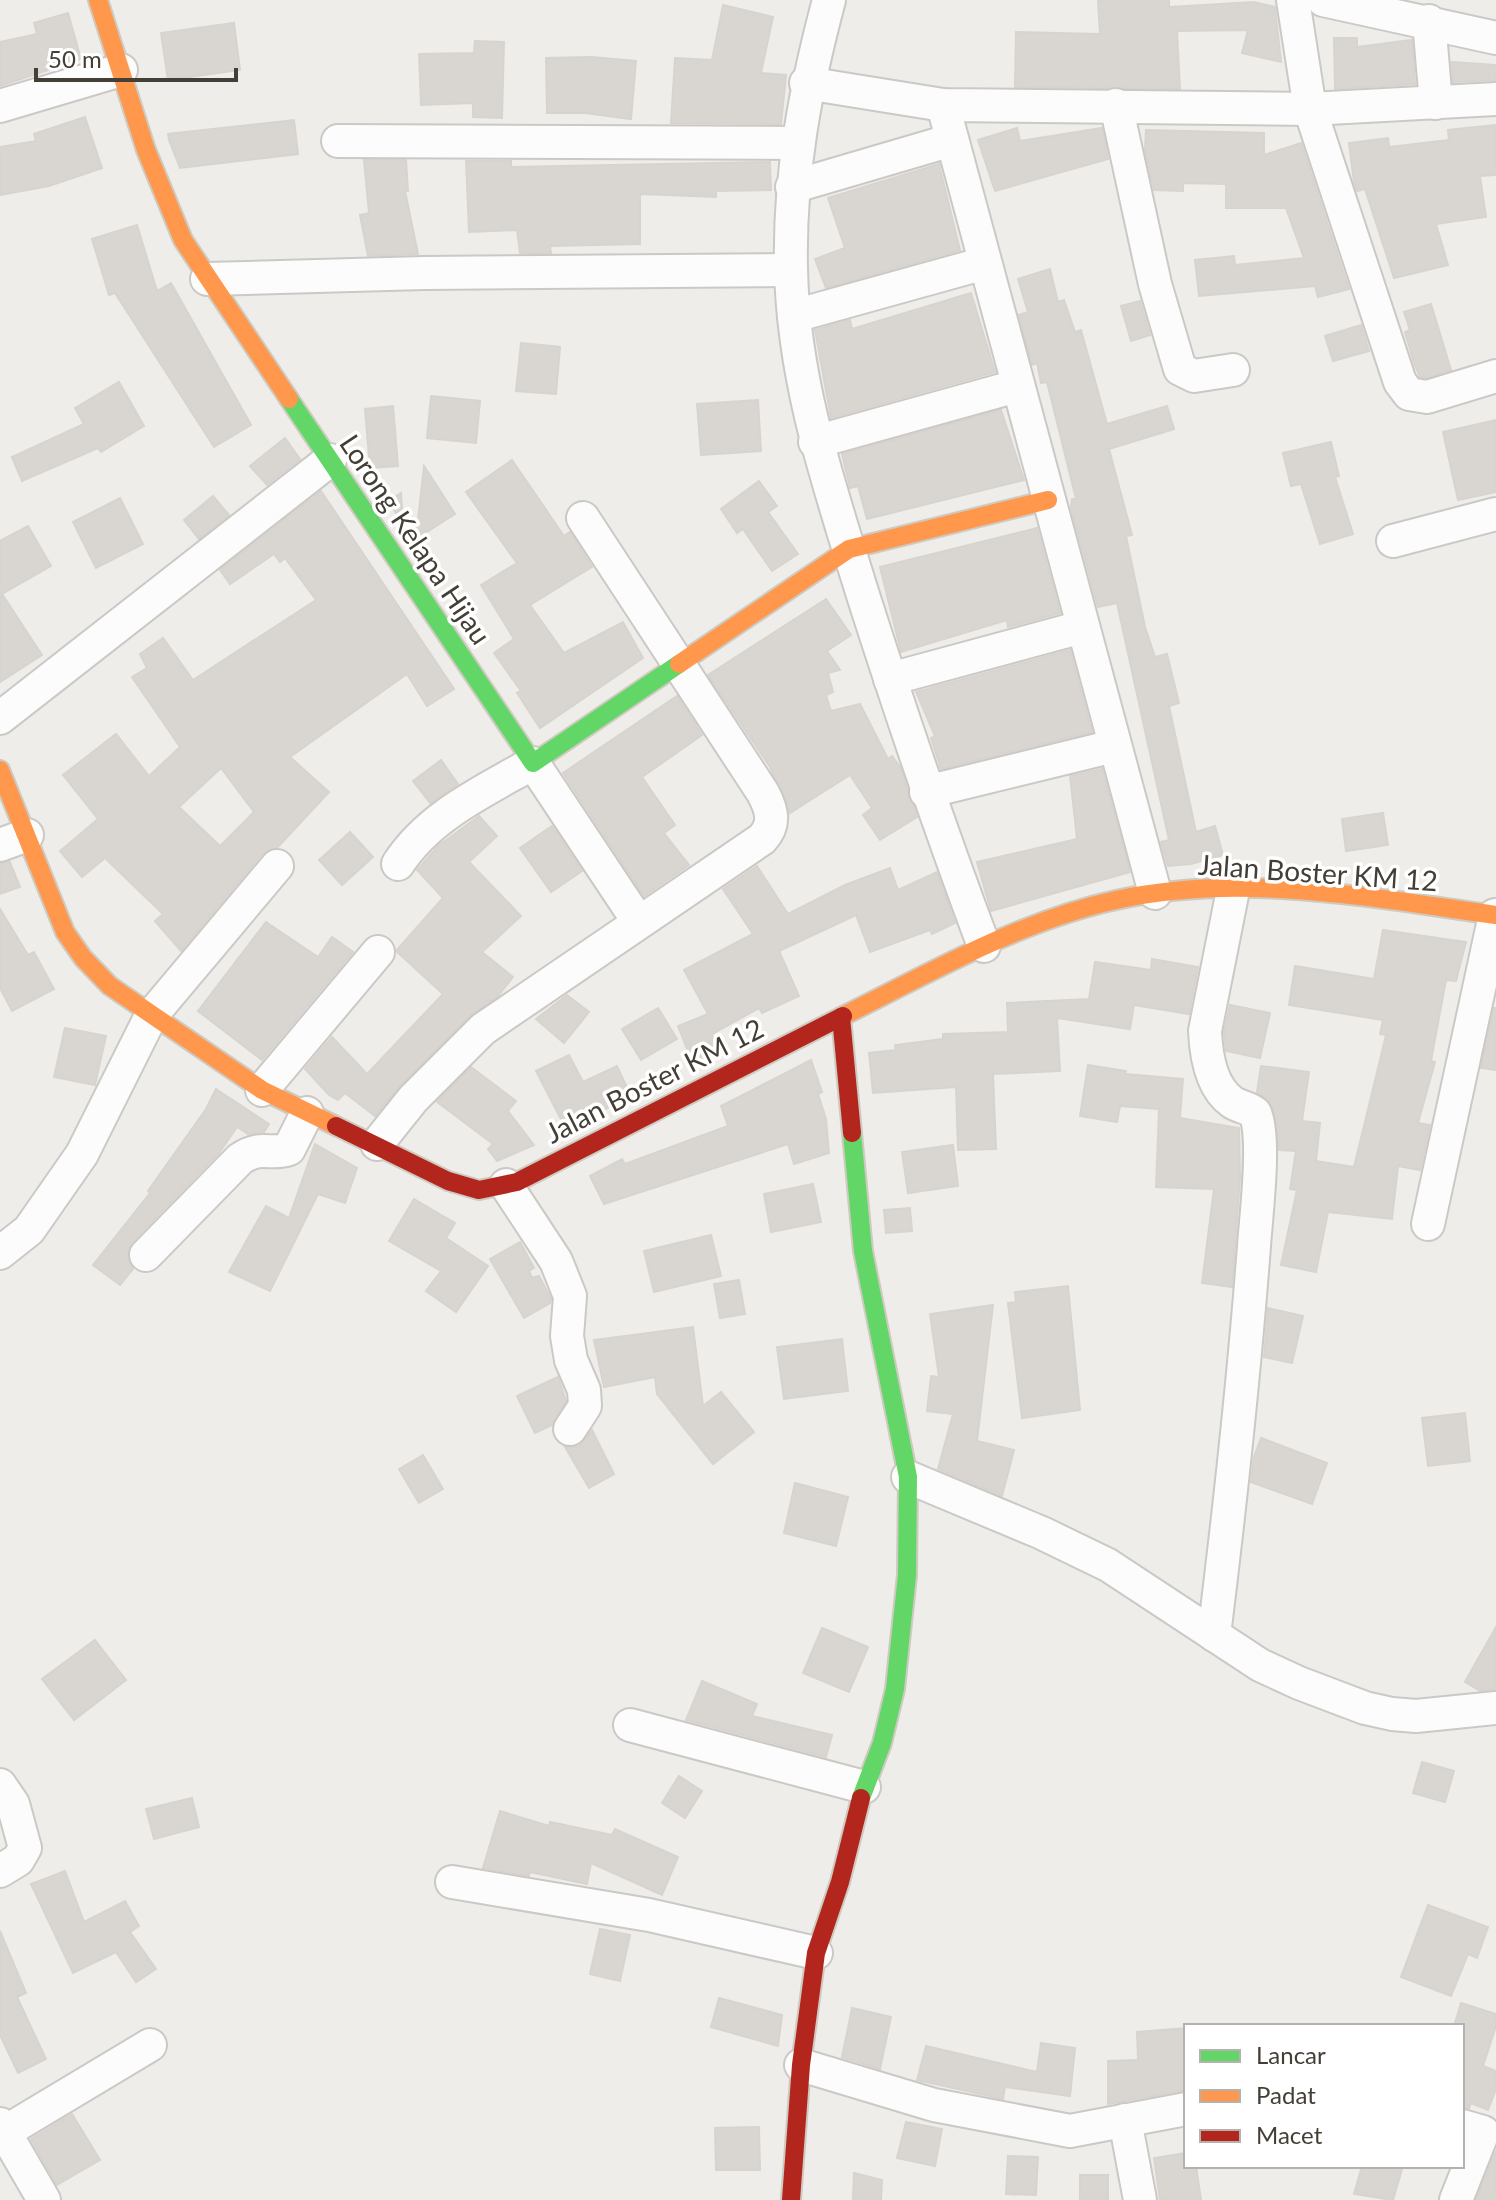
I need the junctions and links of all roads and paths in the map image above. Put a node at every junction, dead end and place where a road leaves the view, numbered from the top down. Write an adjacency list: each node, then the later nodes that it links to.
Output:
1 (98, 0): 7 (street, Lorong Kelapa Hijau)
2 (829, 0): 8 (street)
3 (1293, 0): 14 (street)
4 (1323, 0): 5 (street)
5 (1429, 21): 6 (street); 10 (street)
6 (1496, 38)
7 (121, 70): 13 (street); 21 (street, Lorong Kelapa Hijau)
8 (806, 83): 11 (street); 17 (street)
9 (1496, 99): 10 (street)
10 (1436, 103): 14 (street)
11 (943, 105): 12 (street); 15 (street)
12 (1116, 105): 14 (street); 23 (street)
13 (0, 106)
14 (1310, 109): 24 (street)
15 (952, 140): 18 (street); 19 (street)
16 (338, 141): 17 (street)
17 (796, 143): 18 (street)
18 (792, 187): 20 (street)
19 (985, 263): 22 (street); 25 (street)
20 (791, 270): 21 (street); 22 (street)
21 (207, 279): 27 (street, Lorong Kelapa Hijau)
22 (794, 316): 26 (street)
23 (1233, 370)
24 (1496, 376)
25 (1017, 386): 26 (street); 28 (street)
26 (815, 442): 32 (street)
27 (330, 460): 36 (street); 38 (street, Lorong Kelapa Hijau)
28 (1048, 500): 32 (street); 33 (street)
29 (1496, 514): 31 (street)
30 (583, 518): 34 (street)
31 (1393, 541)
32 (849, 549): 34 (street); 35 (street)
33 (1082, 627): 35 (street); 37 (street)
34 (679, 665): 38 (street); 47 (street)
35 (890, 679): 40 (street)
36 (0, 718)
37 (1114, 746): 40 (street); 45 (street)
38 (533, 763): 42 (street); 47 (street)
39 (0, 770): 41 (street, Jalan Boster KM 12)
40 (926, 792): 48 (street)
41 (14, 840): 50 (street, Jalan Boster KM 12)
42 (398, 864)
43 (277, 866): 50 (street)
44 (1233, 890): 45 (street, Jalan Boster KM 12); 46 (street, Jalan Boster KM 12); 61 (street)
45 (1155, 893): 48 (street, Jalan Boster KM 12)
46 (1496, 915): 56 (street)
47 (638, 921): 54 (street)
48 (984, 946): 51 (street, Jalan Boster KM 12)
49 (378, 952): 52 (street)
50 (151, 1016): 52 (street, Jalan Boster KM 12); 57 (street)
51 (841, 1017): 55 (street, Jalan Boster KM 12); 60 (street)
52 (262, 1090): 53 (street, Jalan Boster KM 12)
53 (307, 1113): 54 (street, Jalan Boster KM 12); 58 (street)
54 (377, 1144): 55 (street, Jalan Boster KM 12)
55 (506, 1185): 59 (street)
56 (1428, 1224)
57 (0, 1253)
58 (146, 1255)
59 (570, 1429)
60 (908, 1477): 61 (street); 65 (street)
61 (1214, 1635): 62 (street)
62 (1496, 1708)
63 (630, 1725): 65 (street)
64 (0, 1785): 66 (street)
65 (864, 1787): 68 (street)
66 (0, 1871)
67 (452, 1882): 68 (street)
68 (816, 1953): 70 (street)
69 (150, 2045): 74 (street)
70 (801, 2065): 72 (street); 76 (street)
71 (1184, 2109): 72 (street)
72 (1125, 2120): 77 (street)
73 (1480, 2127): 78 (street)
74 (3, 2128): 75 (street)
75 (44, 2200)
76 (791, 2200)
77 (1140, 2200)
78 (1456, 2200)

